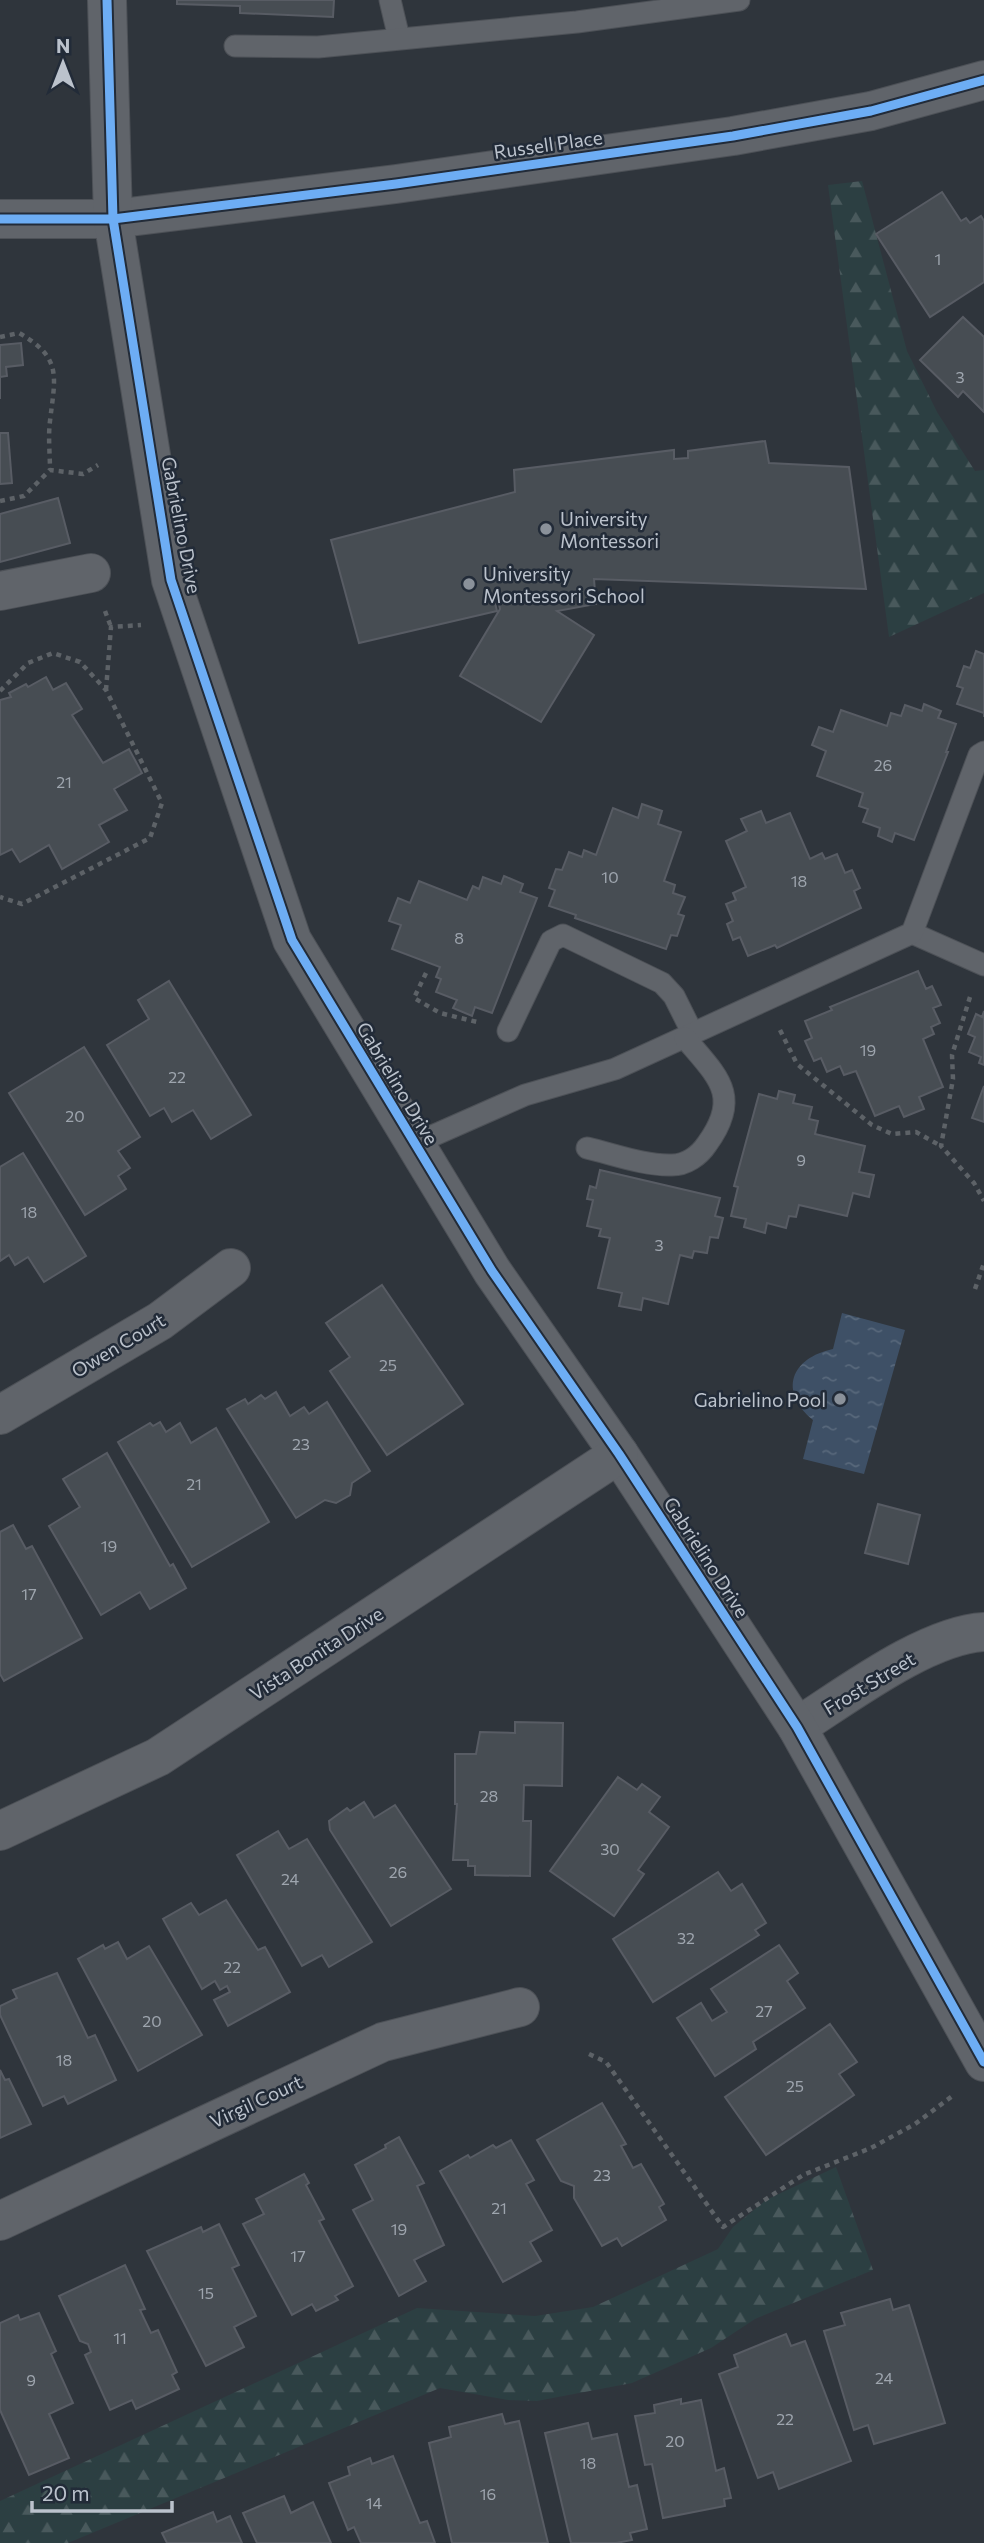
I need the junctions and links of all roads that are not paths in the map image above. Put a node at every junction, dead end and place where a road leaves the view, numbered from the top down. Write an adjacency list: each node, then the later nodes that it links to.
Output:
1 (107, 0): 8 (street, Gabrielino Drive)
2 (390, 0): 4 (lane)
3 (739, 0): 4 (lane)
4 (400, 38): 5 (lane)
5 (235, 46)
6 (984, 80): 8 (street, Russell Place)
7 (0, 219): 8 (street, Russell Place)
8 (113, 219): 16 (street, Gabrielino Drive)
9 (91, 573): 10 (street)
10 (0, 591)
11 (984, 752): 12 (lane)
12 (912, 933): 13 (lane); 15 (lane)
13 (982, 964)
14 (508, 1031): 15 (lane)
15 (689, 1036): 16 (lane); 17 (lane)
16 (414, 1144): 20 (street, Gabrielino Drive)
17 (587, 1148)
18 (231, 1268): 19 (street, Owen Court)
19 (0, 1415)
20 (619, 1454): 22 (street, Gabrielino Drive); 23 (street, Vista Bonita Drive)
21 (984, 1632): 22 (street, Frost Street)
22 (797, 1727): 25 (street, Gabrielino Drive)
23 (0, 1831)
24 (520, 2007): 26 (street, Virgil Court)
25 (984, 2062)
26 (0, 2221)

